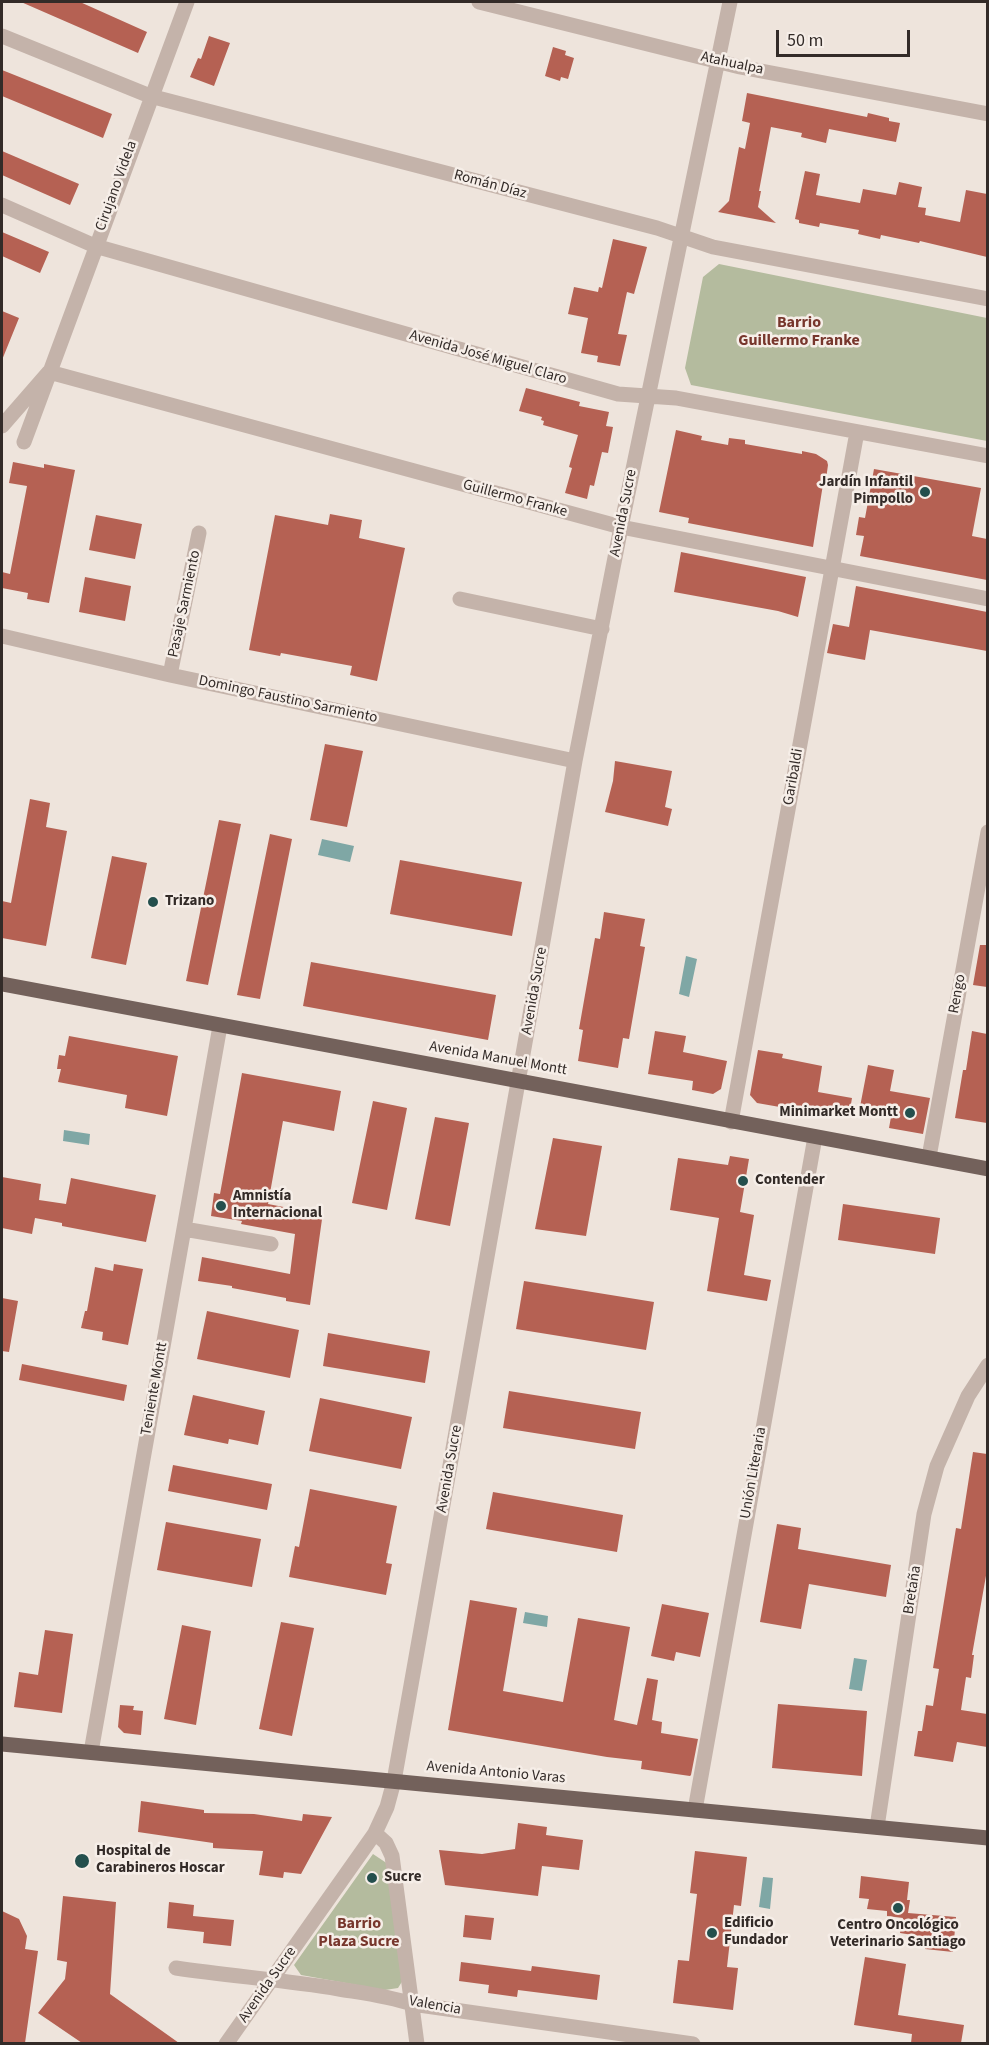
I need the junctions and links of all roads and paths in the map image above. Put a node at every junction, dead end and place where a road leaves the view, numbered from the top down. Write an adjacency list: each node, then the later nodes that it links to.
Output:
1 (186, 2): 6 (street, Cirujano Videla)
2 (479, 2): 5 (street, Atahualpa)
3 (730, 2): 5 (street, Avenida Sucre)
4 (2, 36): 6 (street, Román Díaz)
5 (717, 62): 7 (street, Atahualpa); 9 (street, Avenida Sucre)
6 (150, 96): 9 (street, Román Díaz); 10 (street, Cirujano Videla)
7 (987, 114)
8 (2, 206): 10 (street, Avenida José Miguel Claro)
9 (682, 237): 11 (street, Román Díaz); 13 (street, Avenida Sucre)
10 (95, 246): 12 (street, Cirujano Videla); 13 (street, Avenida José Miguel Claro)
11 (987, 299)
12 (49, 372): 14 (street, Cirujano Videla); 16 (street, Cirujano Videla); 18 (street, Guillermo Franke)
13 (649, 396): 15 (street, Avenida José Miguel Claro); 18 (street, Avenida Sucre)
14 (2, 426)
15 (857, 432): 17 (street, Avenida José Miguel Claro); 20 (street, Garibaldi)
16 (24, 442)
17 (987, 456)
18 (621, 527): 20 (street, Guillermo Franke); 23 (street, Avenida Sucre)
19 (199, 533): 25 (street, Pasaje Sarmiento)
20 (831, 568): 21 (street, Guillermo Franke); 31 (street, Garibaldi)
21 (987, 598)
22 (460, 599): 23 (street)
23 (602, 629): 26 (street, Avenida Sucre)
24 (2, 636): 25 (street, Domingo Faustino Sarmiento)
25 (170, 675): 26 (street, Domingo Faustino Sarmiento)
26 (575, 761): 30 (street, Avenida Sucre)
27 (987, 832): 33 (street, Rengo)
28 (2, 984): 29 (main road, Avenida Manuel Montt)
29 (220, 1026): 30 (main road, Avenida Manuel Montt); 35 (street, Teniente Montt)
30 (519, 1081): 31 (main road, Avenida Manuel Montt); 40 (street, Avenida Sucre)
31 (731, 1122): 32 (main road, Avenida Manuel Montt)
32 (815, 1137): 33 (main road, Avenida Manuel Montt); 41 (street, Unión Literaria)
33 (928, 1157): 34 (main road, Avenida Manuel Montt)
34 (987, 1169)
35 (184, 1229): 36 (street); 39 (street, Teniente Montt)
36 (271, 1244)
37 (987, 1365): 42 (street, Bretaña)
38 (2, 1744): 39 (main road, Avenida Antonio Varas)
39 (91, 1752): 40 (main road, Avenida Antonio Varas)
40 (394, 1781): 41 (main road, Avenida Antonio Varas); 43 (street, Avenida Sucre)
41 (695, 1810): 42 (main road, Avenida Antonio Varas)
42 (877, 1827): 44 (main road, Avenida Antonio Varas)
43 (375, 1833): 46 (street, Avenida Sucre); 47 (street)
44 (987, 1838)
45 (176, 1968): 46 (street, Valencia)
46 (271, 1980): 47 (street, Valencia); 48 (street, Avenida Sucre)
47 (412, 2004): 49 (street); 50 (street, Valencia)
48 (226, 2043)
49 (417, 2043)
50 (693, 2043)

